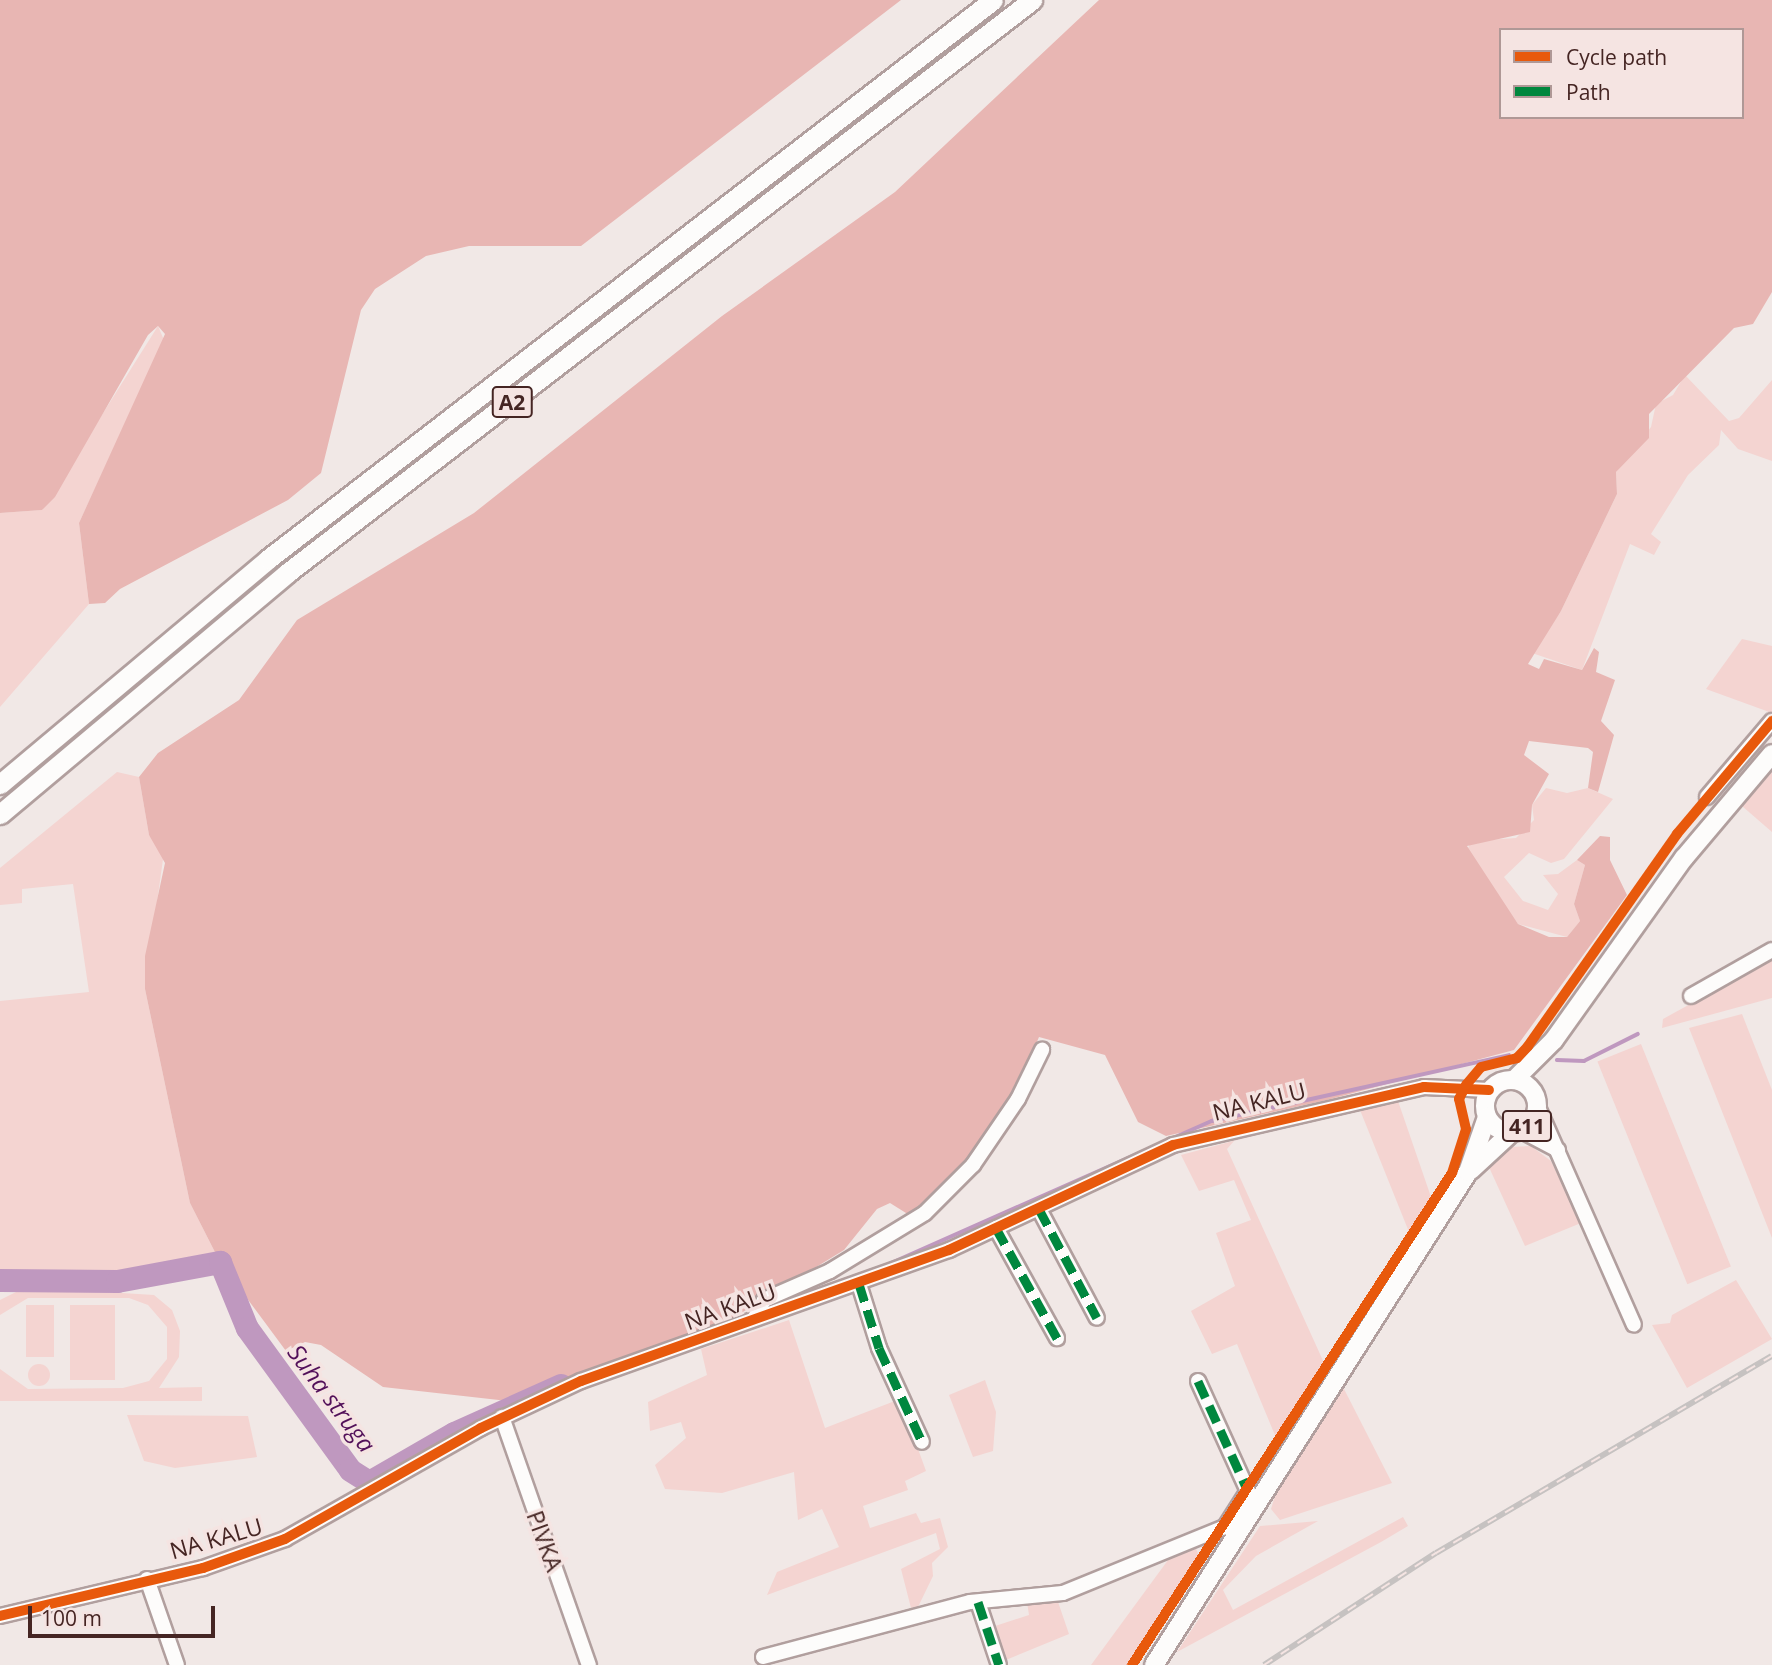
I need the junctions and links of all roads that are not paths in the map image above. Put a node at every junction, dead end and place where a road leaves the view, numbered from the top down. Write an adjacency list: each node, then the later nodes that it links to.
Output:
1 (993, 0): 5 (highway, A2)
2 (1032, 0): 7 (highway, A2)
3 (1772, 721): 6 (street)
4 (1772, 754): 10 (main road, 411)
5 (0, 784)
6 (1707, 797)
7 (0, 814)
8 (1772, 950): 9 (street)
9 (1691, 996)
10 (1553, 1040): 12 (main road, 411); 14 (main road, 411)
11 (1042, 1050): 23 (street)
12 (1515, 1079): 13 (main road, 411); 14 (main road, 411)
13 (1489, 1090): 15 (main road, 411); 19 (street, NA KALU)
14 (1535, 1098): 16 (main road, 411); 17 (street)
15 (1487, 1117): 16 (main road, 411); 18 (main road, 411)
16 (1516, 1131): 17 (street); 18 (main road, 411)
17 (1558, 1150): 24 (street)
18 (1468, 1172): 32 (main road, 411)
19 (1039, 1209): 20 (street, NA KALU); 22 (street)
20 (996, 1228): 21 (street, NA KALU); 25 (street)
21 (859, 1284): 23 (street, NA KALU); 29 (street)
22 (1097, 1318)
23 (754, 1319): 27 (street, NA KALU)
24 (1634, 1325)
25 (1057, 1338)
26 (1198, 1381): 31 (street)
27 (502, 1417): 28 (street, NA KALU); 30 (street, PIVKA)
28 (461, 1439): 30 (street); 33 (street, NA KALU)
29 (922, 1442)
30 (509, 1443): 38 (street, PIVKA)
31 (1225, 1527): 32 (street); 34 (street)
32 (1243, 1527): 40 (main road, 411)
33 (147, 1579): 35 (street, NA KALU); 37 (street)
34 (978, 1602): 36 (street); 39 (street)
35 (0, 1616)
36 (763, 1657)
37 (177, 1665)
38 (589, 1665)
39 (999, 1665)
40 (1154, 1665)

